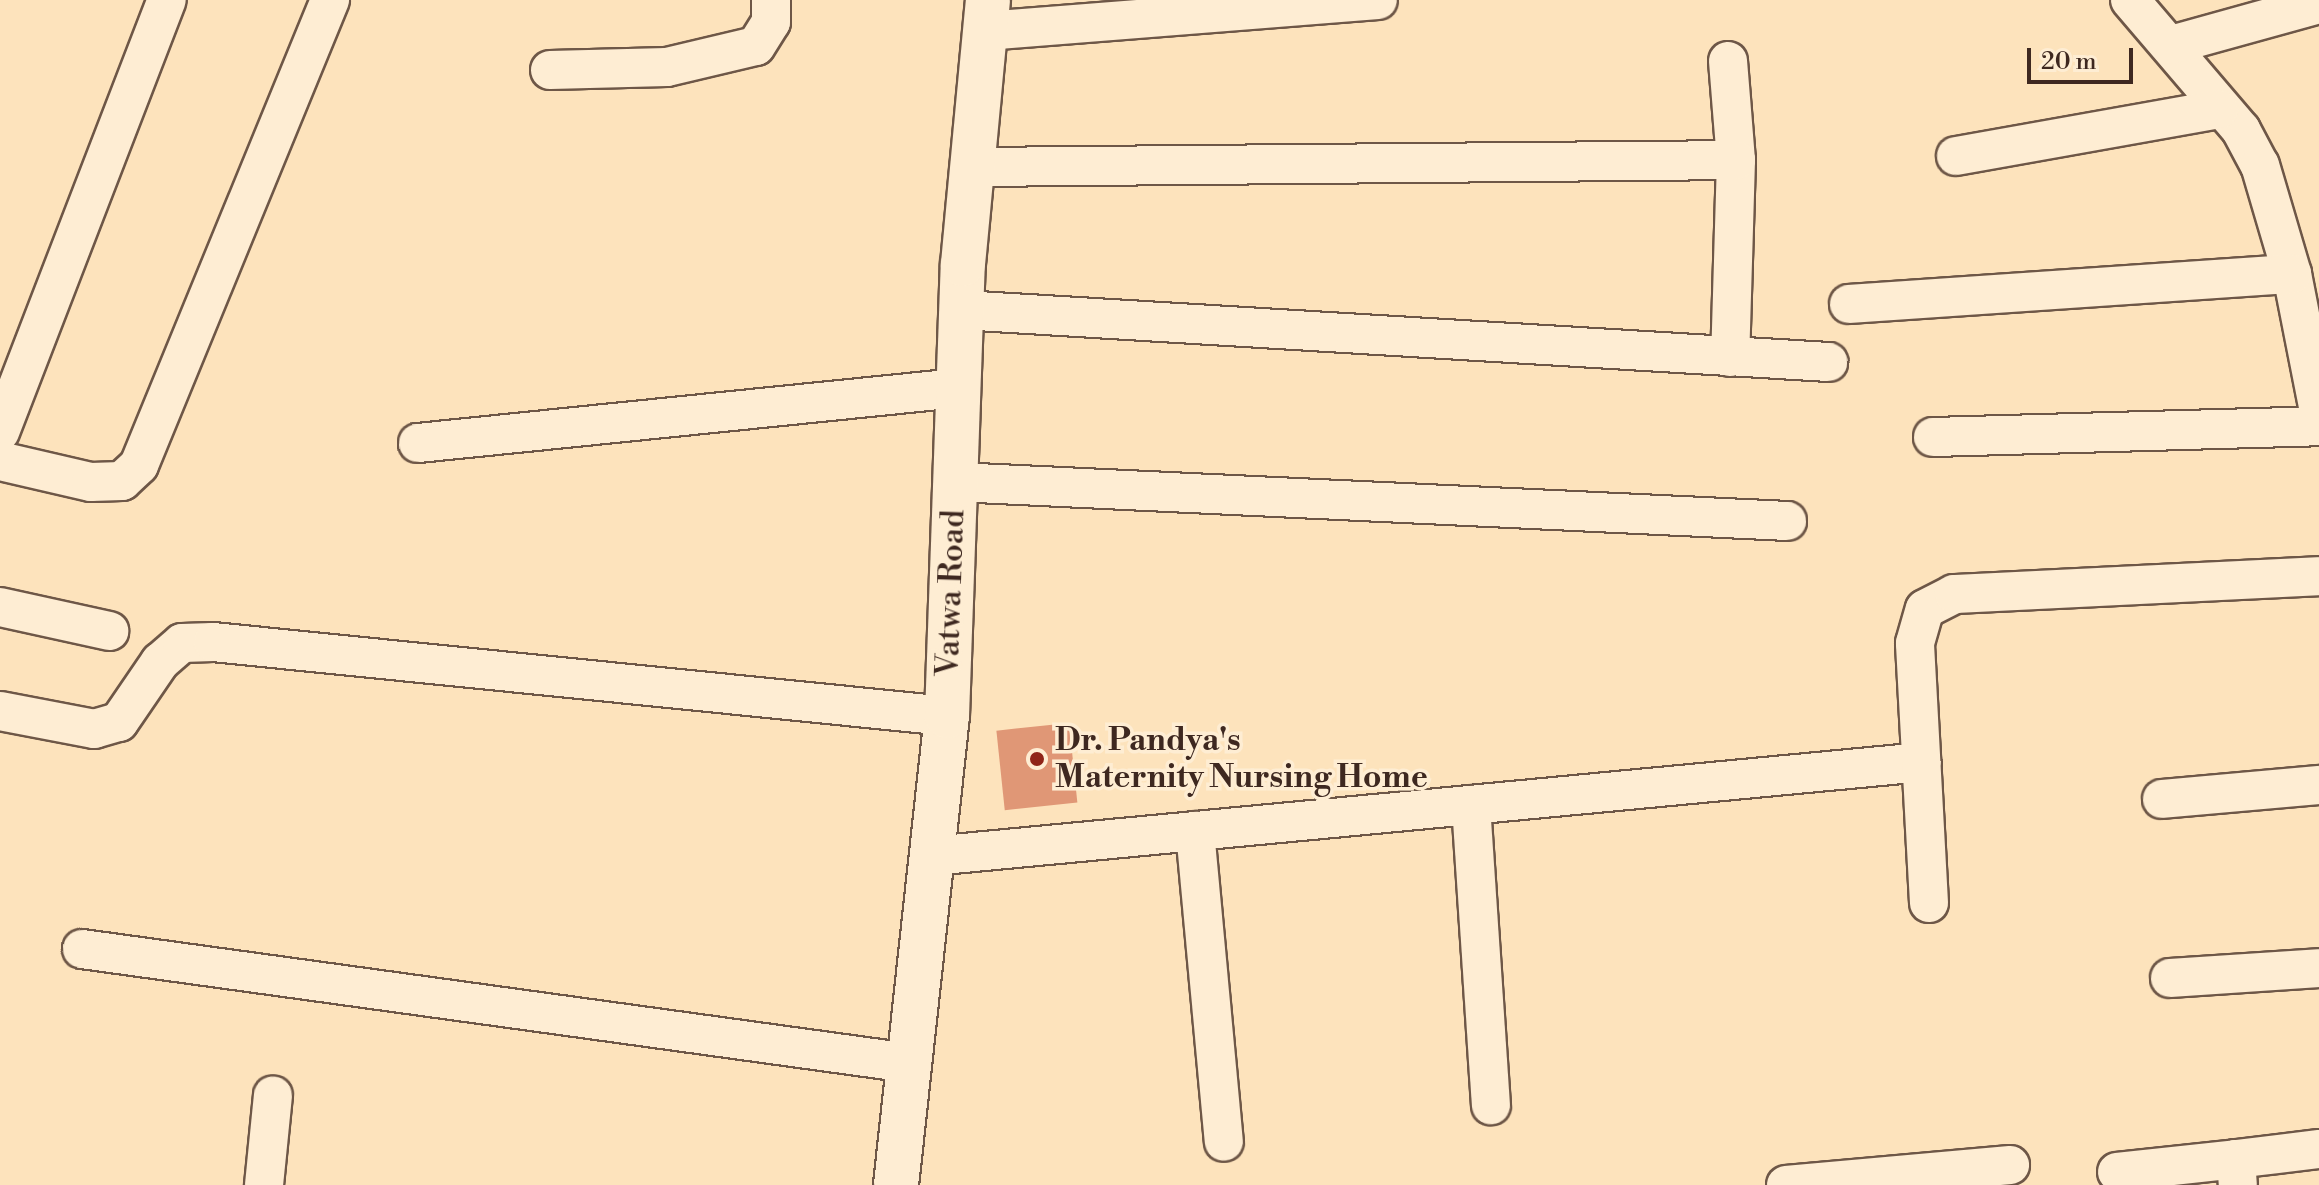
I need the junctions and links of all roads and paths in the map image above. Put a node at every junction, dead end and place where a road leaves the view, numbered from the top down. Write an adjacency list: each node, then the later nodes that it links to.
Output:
1 (167, 0): 24 (street)
2 (330, 0): 27 (street)
3 (771, 0): 11 (street)
4 (2130, 0): 9 (street)
5 (1362, 1): 7 (street)
6 (2319, 4): 9 (street)
7 (1221, 6): 8 (street)
8 (986, 16): 15 (main road, Vatwa Road)
9 (2171, 45): 12 (street)
10 (1728, 61): 14 (street)
11 (550, 70)
12 (2219, 109): 13 (street); 16 (street)
13 (1956, 156)
14 (1736, 160): 15 (street); 19 (street)
15 (972, 167): 18 (main road, Vatwa Road)
16 (2292, 274): 17 (street); 22 (street)
17 (1849, 304)
18 (961, 310): 19 (street); 21 (main road, Vatwa Road)
19 (1730, 357): 20 (street)
20 (1828, 362)
21 (958, 388): 26 (street); 28 (main road, Vatwa Road)
22 (2319, 411)
23 (2319, 426): 25 (street)
24 (0, 432)
25 (1933, 437)
26 (418, 443)
27 (0, 461)
28 (955, 482): 29 (street); 34 (main road, Vatwa Road)
29 (1787, 521)
30 (2319, 576): 35 (street)
31 (0, 607): 32 (street)
32 (109, 631)
33 (0, 711): 34 (street)
34 (947, 716): 40 (main road, Vatwa Road)
35 (1922, 762): 38 (street); 41 (street)
36 (2319, 785): 37 (street)
37 (2162, 799)
38 (1471, 805): 39 (street); 47 (street)
39 (1195, 831): 40 (street); 48 (street)
40 (932, 856): 45 (main road, Vatwa Road)
41 (1929, 903)
42 (82, 949): 45 (street)
43 (2319, 968): 44 (street)
44 (2170, 978)
45 (909, 1063): 54 (main road, Vatwa Road)
46 (273, 1095): 53 (street)
47 (1491, 1105)
48 (1224, 1142)
49 (2319, 1149): 52 (street)
50 (2010, 1165): 55 (street)
51 (2117, 1172): 52 (street)
52 (2237, 1172)
53 (264, 1185)
54 (896, 1185)
55 (1786, 1185)

